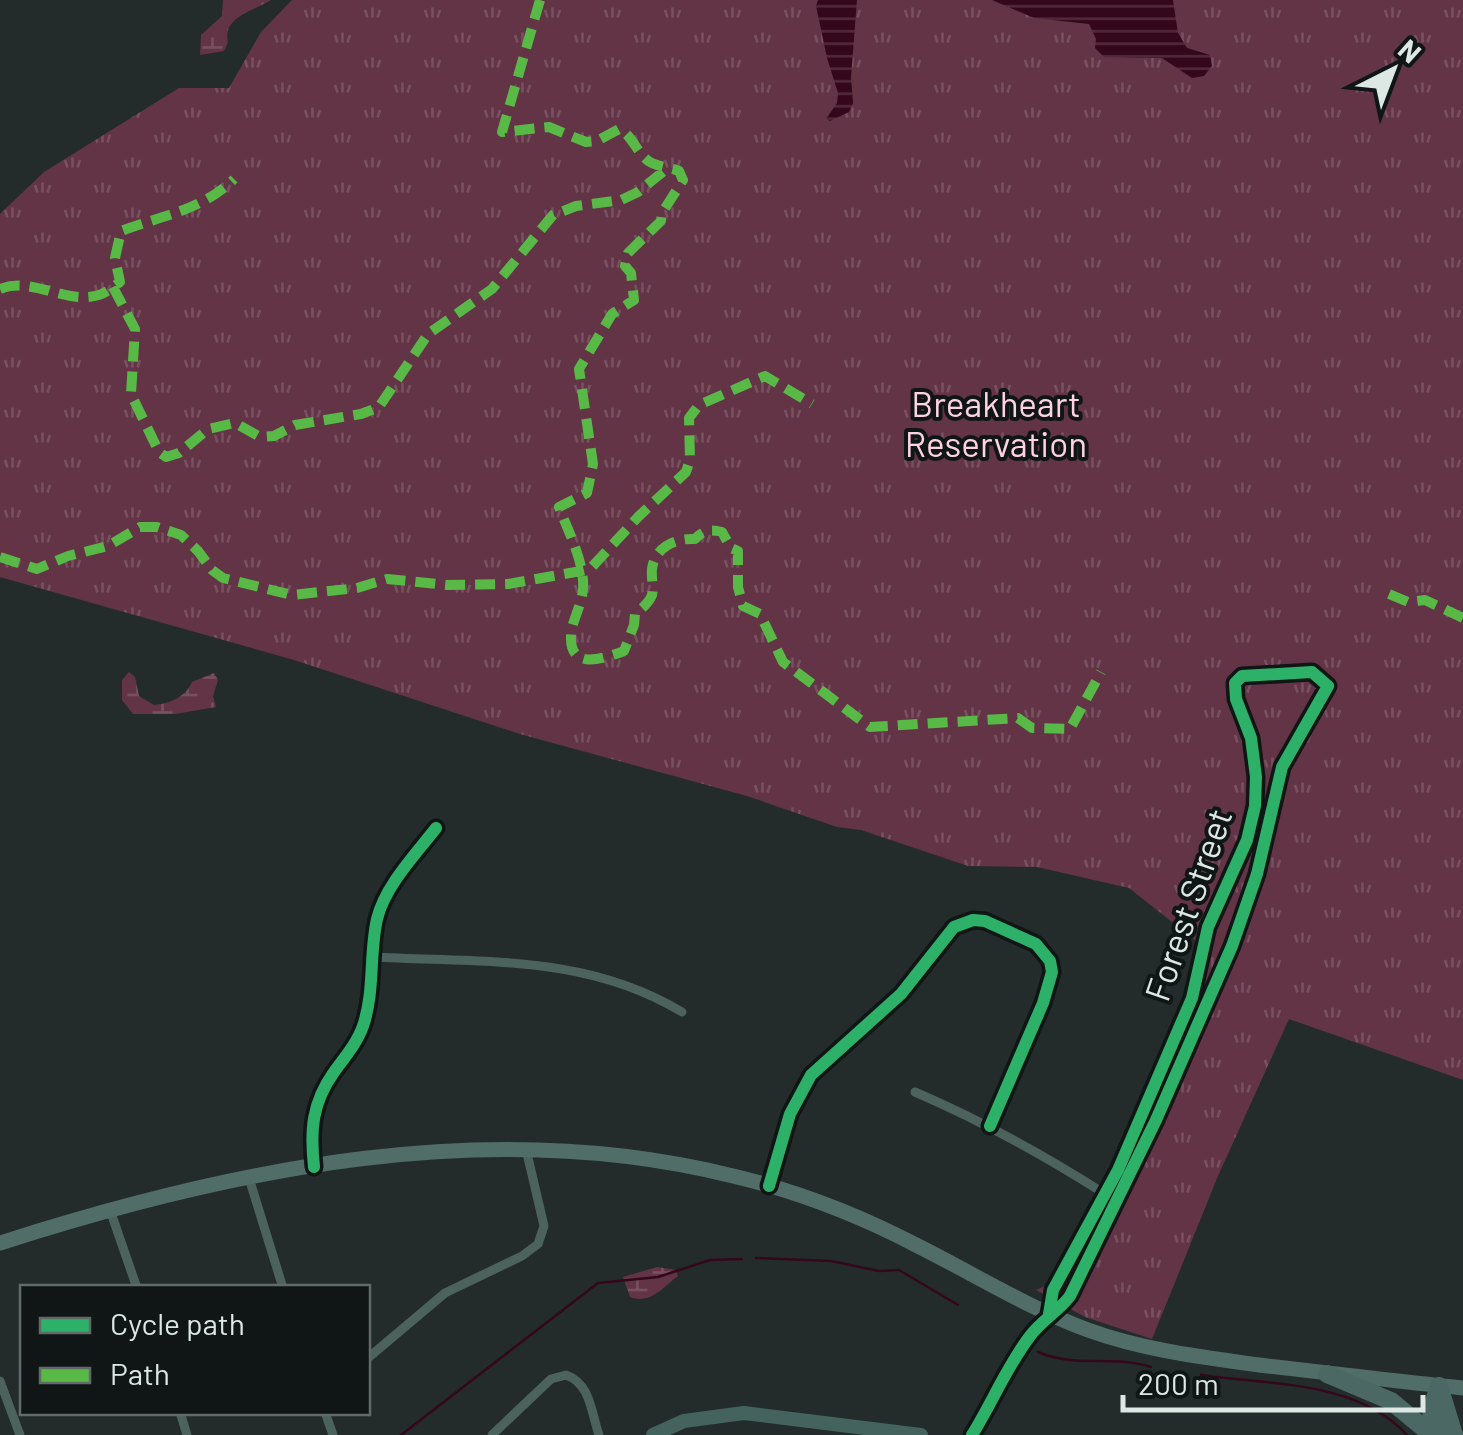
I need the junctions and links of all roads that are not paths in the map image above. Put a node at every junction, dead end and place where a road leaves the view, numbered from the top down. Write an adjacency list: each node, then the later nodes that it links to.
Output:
1 (1256, 792): 2 (street, Forest Street); 2 (street, Forest Street); 4 (street, Forest Street)
2 (1275, 795): 5 (street, Forest Street)
3 (436, 828): 6 (street)
4 (1226, 892): 5 (street, Forest Street); 14 (street, Forest Street)
5 (1247, 900): 19 (street, Forest Street)
6 (374, 957): 7 (street); 11 (street)
7 (682, 1012)
8 (915, 1092): 9 (street)
9 (990, 1126): 13 (street); 14 (street)
10 (526, 1149): 11 (main road); 13 (main road); 20 (street)
11 (314, 1167): 12 (main road)
12 (248, 1178): 15 (main road); 18 (street)
13 (769, 1186): 19 (main road)
14 (1106, 1194): 19 (street, Forest Street)
15 (110, 1210): 16 (main road); 17 (street)
16 (0, 1243)
17 (136, 1285)
18 (282, 1285)
19 (1048, 1314): 21 (main road); 31 (street, Forest Street)
20 (370, 1356)
21 (1327, 1374): 23 (main road); 32 (highway)
22 (0, 1381): 26 (street)
23 (1439, 1386): 24 (main road); 32 (highway); 33 (highway)
24 (1463, 1388)
25 (1463, 1426): 33 (highway)
26 (20, 1435)
27 (492, 1435): 28 (street)
28 (599, 1435)
29 (653, 1435): 30 (street)
30 (920, 1435)
31 (972, 1435)
32 (1434, 1435)
33 (1457, 1435)

